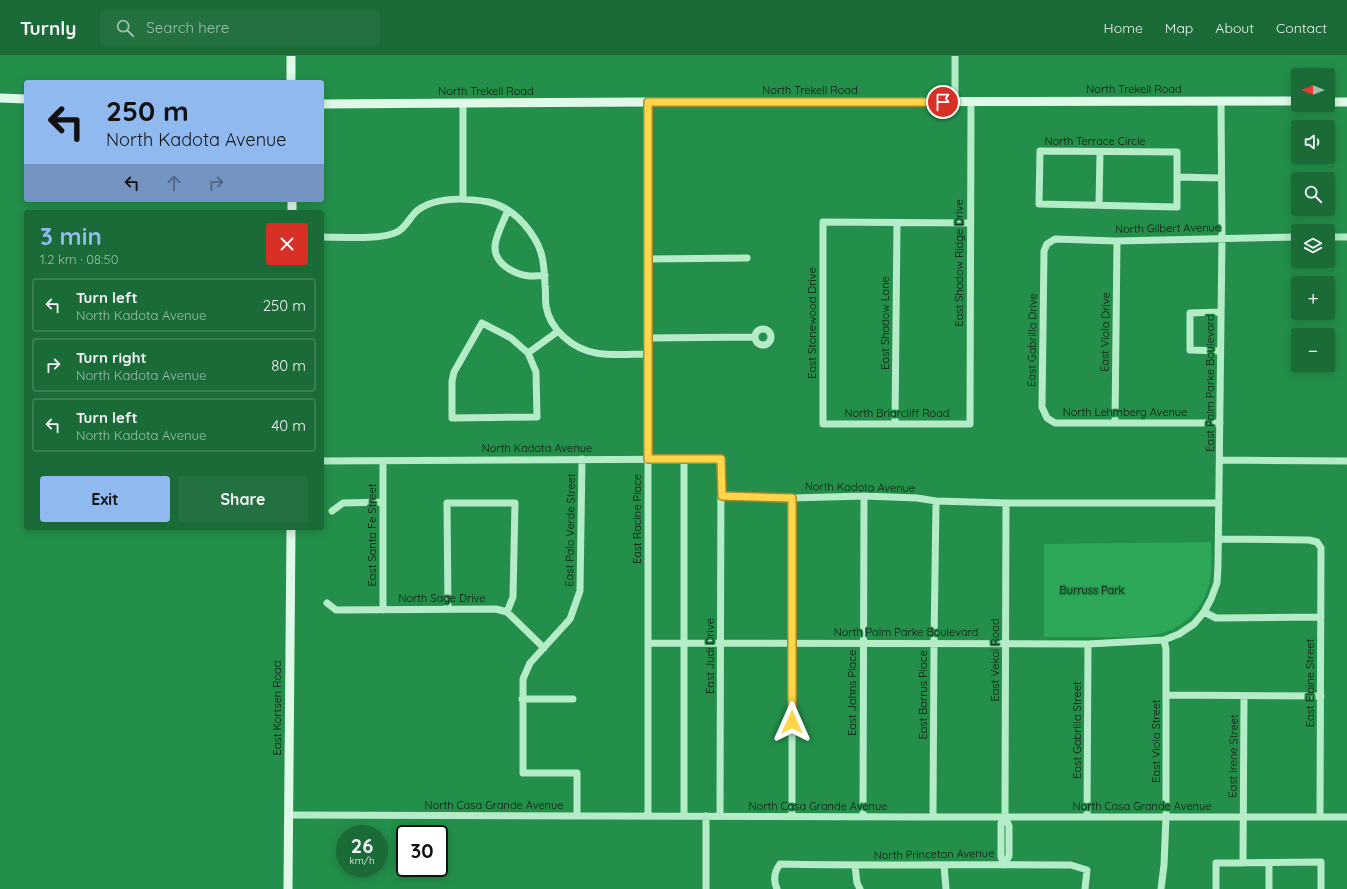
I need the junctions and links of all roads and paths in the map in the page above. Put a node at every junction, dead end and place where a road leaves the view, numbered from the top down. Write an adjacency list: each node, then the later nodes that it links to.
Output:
1 (291, 56): 3 (main road)
2 (955, 56): 9 (street)
3 (291, 80)
4 (0, 98): 5 (main road)
5 (24, 99)
6 (1221, 101): 7 (main road, North Trekell Road); 10 (main road, North Trekell Road); 17 (street, East Palm Parke Boulevard)
7 (1291, 101)
8 (648, 102): 9 (main road, North Trekell Road); 13 (main road, North Trekell Road); 31 (street, East Racine Place)
9 (955, 102): 10 (main road, North Trekell Road)
10 (971, 102): 22 (street, East Shadow Ridge Drive)
11 (1335, 102): 12 (main road)
12 (1347, 102)
13 (463, 103): 14 (main road, North Trekell Road); 18 (street)
14 (324, 104)
15 (1100, 153): 16 (street, North Terrace Circle); 19 (street); 19 (street, North Terrace Circle)
16 (1176, 177): 17 (street); 19 (street, North Terrace Circle)
17 (1221, 178): 27 (street, East Palm Parke Boulevard)
18 (463, 199): 20 (street); 23 (street)
19 (1099, 204)
20 (508, 210): 32 (street); 32 (street)
21 (897, 223): 22 (street); 43 (street, East Stonewood Drive); 44 (street, East Shadow Lane)
22 (970, 223): 45 (street, East Shadow Ridge Drive)
23 (324, 237)
24 (1291, 237): 27 (street, North Gilbert Avenue)
25 (1335, 237): 26 (street)
26 (1347, 237)
27 (1222, 238): 28 (street, North Gilbert Avenue); 33 (street, East Palm Parke Boulevard)
28 (1117, 241): 29 (street, North Gilbert Avenue); 41 (street, East Viola Drive)
29 (1044, 251): 40 (street, East Gabrilla Drive)
30 (747, 258): 31 (street)
31 (648, 259): 36 (street, East Racine Place)
32 (545, 275): 34 (street)
33 (1221, 312): 37 (street, East Palm Parke Boulevard); 37 (street)
34 (558, 332): 38 (street); 39 (street)
35 (754, 337): 36 (street)
36 (648, 338): 39 (street, East Racine Place)
37 (1220, 351): 42 (street, East Palm Parke Boulevard)
38 (528, 353): 38 (street)
39 (648, 354): 47 (street, East Racine Place)
40 (1055, 423): 41 (street, North Lehmberg Avenue)
41 (1115, 423): 42 (street, North Lehmberg Avenue)
42 (1220, 423): 49 (street, East Palm Parke Boulevard)
43 (823, 424): 44 (street, North Briarcliff Road)
44 (895, 424): 45 (street, North Briarcliff Road)
45 (970, 424)
46 (582, 459): 47 (street, North Kadota Avenue); 52 (street, North Kadota Avenue); 78 (street, East Palo Verde Street)
47 (648, 459): 48 (street, North Kadota Avenue); 70 (street, East Racine Place)
48 (684, 459): 53 (street, North Kadota Avenue); 71 (street)
49 (1220, 460): 50 (street); 59 (street, East Palm Parke Boulevard)
50 (1347, 460)
51 (324, 461): 52 (street, North Kadota Avenue)
52 (382, 461): 57 (street, East Santa Fe Street)
53 (722, 496): 55 (street, North Kadota Avenue); 72 (street, East Judi Drive)
54 (864, 496): 55 (street, North Kadota Avenue); 56 (street, North Kadota Avenue); 74 (street, East Jahns Place)
55 (792, 498): 73 (street)
56 (936, 501): 58 (street, North Kadota Avenue); 75 (street, East Barrus Place)
57 (382, 502): 60 (street); 65 (street, East Santa Fe Street)
58 (1006, 503): 59 (street, North Kadota Avenue); 76 (street, East Vekol Road)
59 (1219, 503): 62 (street, East Palm Parke Boulevard)
60 (332, 511)
61 (291, 530): 84 (main road, East Kortsen Road)
62 (1219, 540): 67 (street, East Palm Parke Boulevard); 68 (street, East Elaine Street)
63 (328, 603): 65 (street, North Sage Drive)
64 (448, 609): 65 (street, North Sage Drive); 66 (street, North Sage Drive); 66 (street)
65 (382, 610)
66 (507, 612): 78 (street)
67 (1204, 612): 68 (street); 69 (street, East Palm Parke Boulevard)
68 (1321, 617): 81 (street, East Elaine Street)
69 (1164, 640): 77 (street, North Palm Parke Boulevard); 79 (street, East Viola Street)
70 (648, 643): 71 (street, North Palm Parke Boulevard); 86 (street, East Racine Place)
71 (684, 643): 72 (street, North Palm Parke Boulevard); 87 (street)
72 (721, 643): 73 (street, North Palm Parke Boulevard); 89 (street, East Judi Drive)
73 (792, 643): 74 (street, North Palm Parke Boulevard); 90 (street)
74 (863, 643): 75 (street, North Palm Parke Boulevard); 91 (street, East Jahns Place)
75 (934, 643): 76 (street, North Palm Parke Boulevard); 97 (street, East Barrus Place)
76 (1006, 644): 77 (street, North Palm Parke Boulevard); 92 (street, East Vekol Road)
77 (1088, 644): 93 (street, East Gabrilla Street)
78 (544, 648): 82 (street, East Palo Verde Street)
79 (1167, 695): 80 (street); 98 (street, East Viola Street)
80 (1244, 696): 81 (street); 94 (street, East Irene Street)
81 (1321, 696): 95 (street, East Elaine Street)
82 (522, 699): 83 (street); 85 (street, East Palo Verde Street)
83 (573, 699)
84 (288, 815): 85 (street, North Casa Grande Avenue); 104 (main road, East Kortsen Road)
85 (576, 816): 86 (street, North Casa Grande Avenue)
86 (648, 816): 87 (street, North Casa Grande Avenue)
87 (684, 816): 88 (street, North Casa Grande Avenue)
88 (706, 816): 89 (street, North Casa Grande Avenue); 105 (street)
89 (720, 816): 90 (street, North Casa Grande Avenue)
90 (792, 816): 91 (street, North Casa Grande Avenue)
91 (863, 817): 97 (street, North Casa Grande Avenue)
92 (1005, 817): 93 (street, North Casa Grande Avenue); 97 (street, North Casa Grande Avenue); 101 (street, East Vekol Road)
93 (1087, 817): 98 (street, North Casa Grande Avenue)
94 (1243, 817): 95 (street, North Casa Grande Avenue); 98 (street, North Casa Grande Avenue); 99 (street, East Irene Street)
95 (1320, 817): 96 (street, North Casa Grande Avenue)
96 (1347, 817)
97 (933, 818)
98 (1166, 818): 110 (street, East Viola Street)
99 (1243, 863): 100 (street); 111 (street)
100 (1269, 863): 112 (street); 113 (street)
101 (1004, 864): 102 (street, North Princeton Avenue); 109 (street, North Princeton Avenue)
102 (944, 865): 103 (street, North Princeton Avenue); 108 (street)
103 (855, 866): 106 (street, North Princeton Avenue); 107 (street)
104 (288, 889)
105 (706, 889)
106 (777, 889)
107 (860, 889)
108 (946, 889)
109 (1085, 889)
110 (1161, 889)
111 (1216, 889)
112 (1269, 889)
113 (1321, 889)

